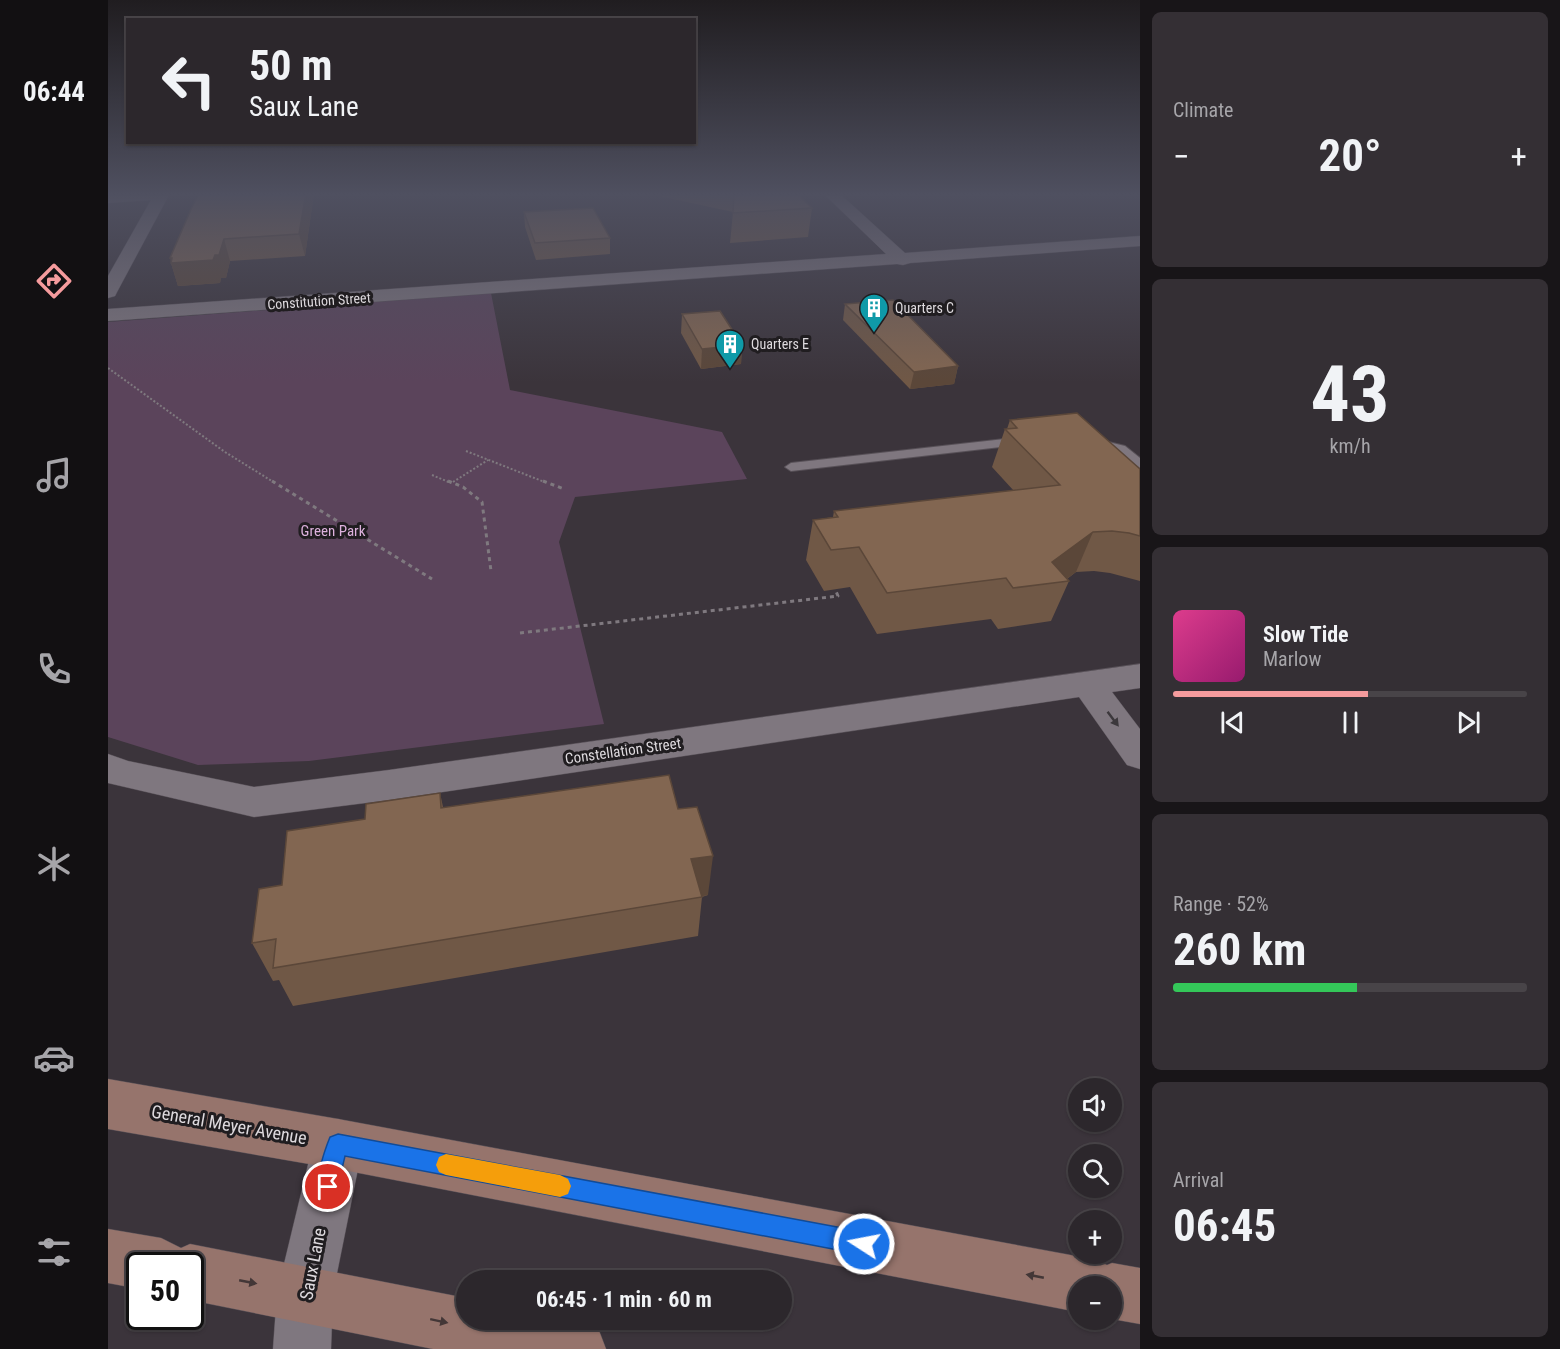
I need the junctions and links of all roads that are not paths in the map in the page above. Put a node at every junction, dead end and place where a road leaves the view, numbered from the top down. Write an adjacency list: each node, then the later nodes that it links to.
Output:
1 (128, 256): 5 (street)
2 (899, 256): 4 (street)
3 (953, 256): 4 (street, Constitution Street)
4 (903, 260): 6 (street, Constitution Street)
5 (108, 292)
6 (108, 315)
7 (1039, 440): 10 (lane)
8 (1079, 440): 9 (lane)
9 (1140, 464)
10 (791, 467)
11 (1140, 676): 12 (street, Constellation Street)
12 (1087, 683): 13 (street, one-way to 13); 14 (street, Constellation Street)
13 (1140, 755)
14 (108, 768)
15 (108, 1104): 16 (main road, General Meyer Avenue)
16 (338, 1144): 20 (main road, General Meyer Avenue, one-way to 16); 21 (street, Saux Lane)
17 (108, 1256): 18 (main road)
18 (126, 1259)
19 (204, 1275): 21 (main road, one-way to 21)
20 (1068, 1282)
21 (305, 1293): 24 (street, Saux Lane); 25 (main road, one-way to 25)
22 (1122, 1293): 23 (main road)
23 (1140, 1296)
24 (302, 1349)
25 (577, 1349)

